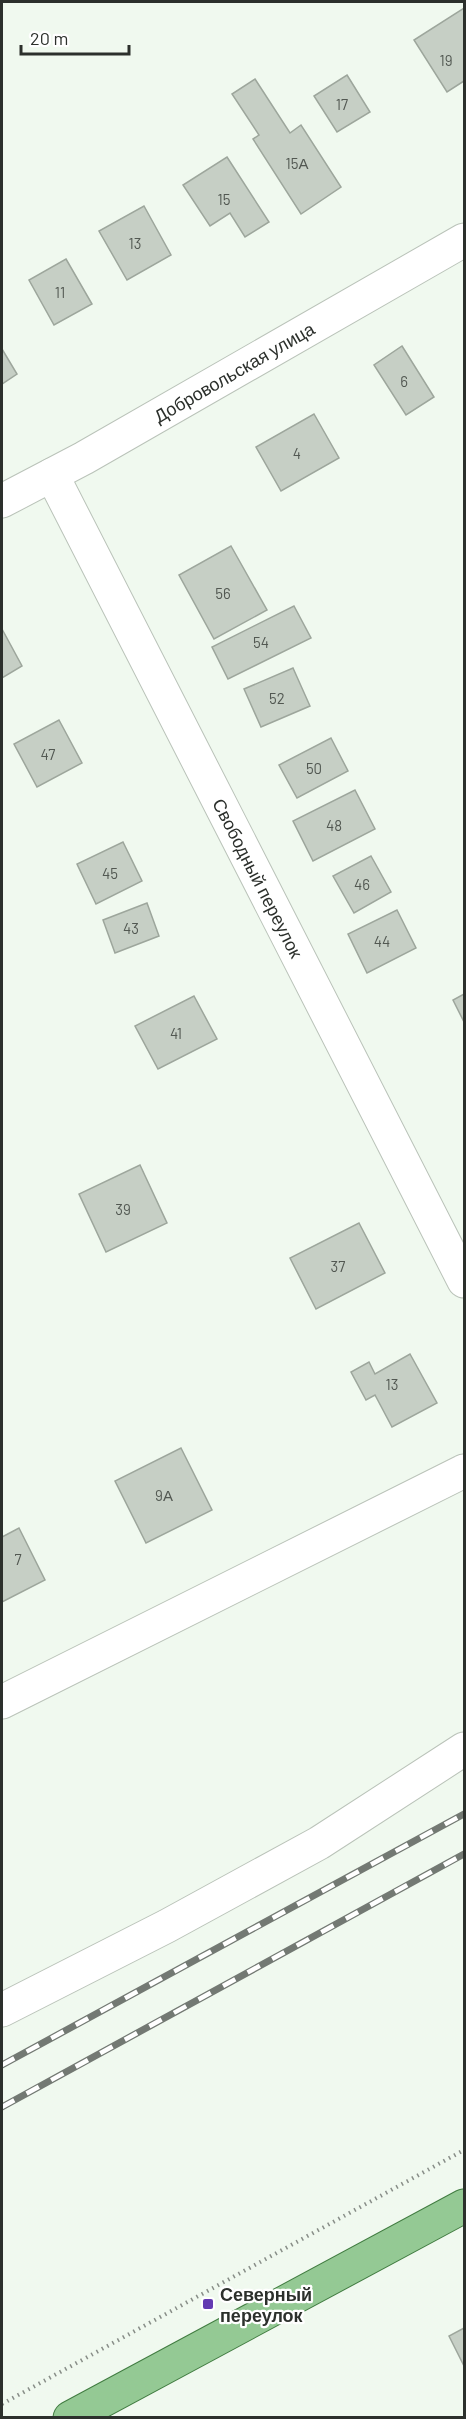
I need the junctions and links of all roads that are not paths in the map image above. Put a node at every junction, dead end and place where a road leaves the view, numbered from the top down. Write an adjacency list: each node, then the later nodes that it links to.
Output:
1 (465, 240): 2 (street, Добровольская улица)
2 (52, 475): 3 (street, Добровольская улица); 4 (street, Свободный переулок)
3 (2, 501)
4 (465, 1281)
5 (465, 1471): 6 (street)
6 (2, 1702)
7 (465, 1749): 8 (street)
8 (2, 2010)
9 (465, 2206): 10 (main road)
10 (70, 2418)

